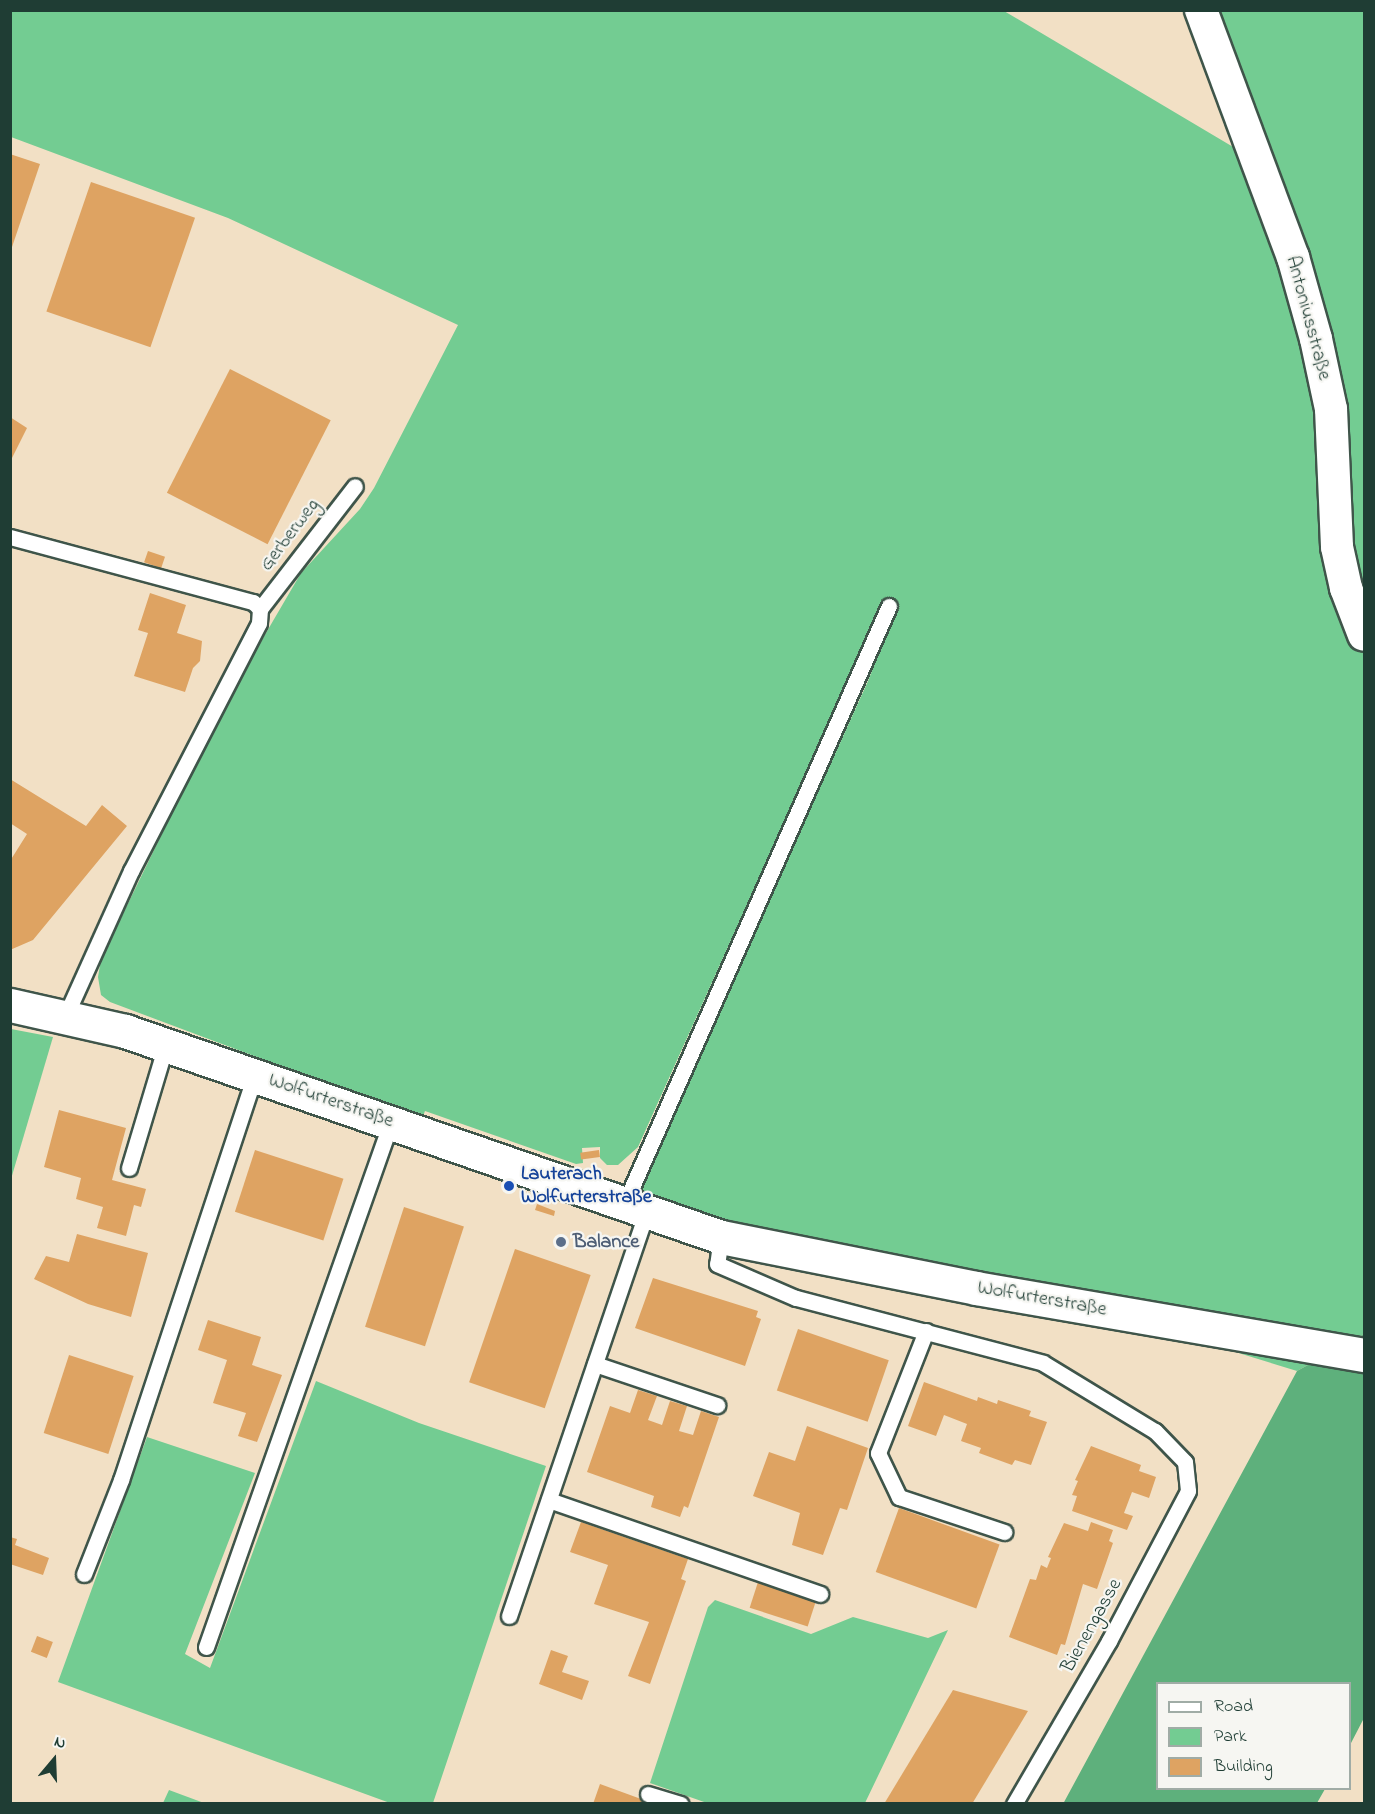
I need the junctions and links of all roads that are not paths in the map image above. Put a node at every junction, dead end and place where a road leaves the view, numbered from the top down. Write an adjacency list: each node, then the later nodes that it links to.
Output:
1 (1201, 10): 4 (street, Antoniusstraße)
2 (355, 486): 6 (lane, Gerberweg)
3 (10, 537): 6 (lane)
4 (1355, 590): 7 (street, Antoniusstraße)
5 (889, 606): 14 (lane)
6 (260, 609): 9 (lane)
7 (1365, 635)
8 (10, 1005): 9 (street, Wolfurterstraße)
9 (65, 1017): 10 (street, Wolfurterstraße)
10 (166, 1045): 11 (street, Wolfurterstraße); 13 (lane)
11 (255, 1075): 12 (street, Wolfurterstraße); 22 (lane)
12 (391, 1122): 14 (street, Wolfurterstraße); 25 (lane)
13 (129, 1168)
14 (635, 1209): 15 (street, Wolfurterstraße); 18 (lane)
15 (721, 1237): 16 (lane); 17 (street, Wolfurterstraße)
16 (926, 1331): 21 (lane); 28 (lane, Bienengasse)
17 (1365, 1355)
18 (595, 1364): 19 (lane); 20 (lane)
19 (717, 1405)
20 (549, 1500): 23 (lane); 24 (lane)
21 (1004, 1532)
22 (84, 1574)
23 (820, 1594)
24 (509, 1616)
25 (206, 1647)
26 (648, 1794): 27 (lane)
27 (680, 1803)
28 (1014, 1803)

